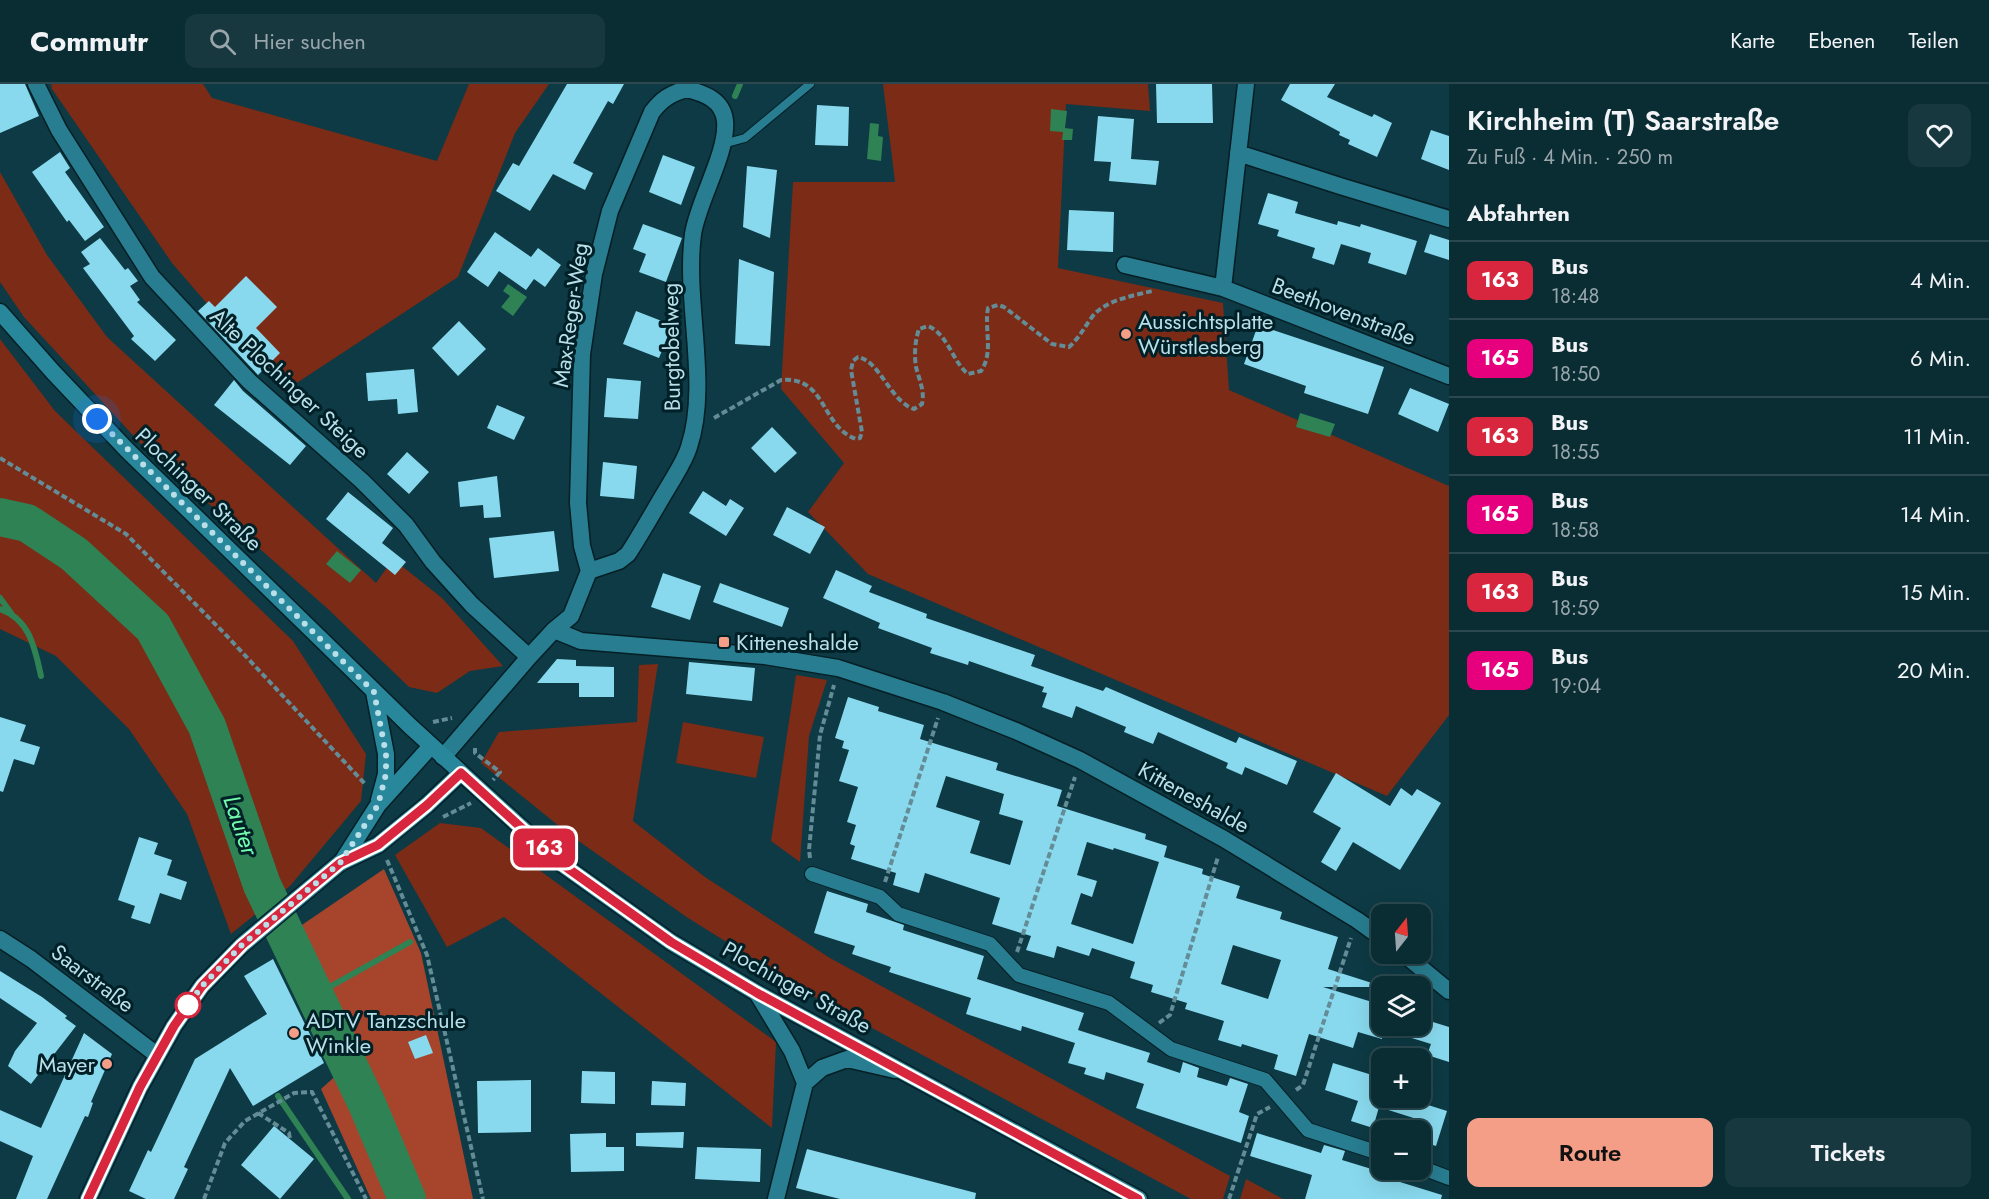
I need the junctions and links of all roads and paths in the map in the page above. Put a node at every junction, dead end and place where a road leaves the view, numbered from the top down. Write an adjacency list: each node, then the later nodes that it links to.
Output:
1 (36, 84): 17 (street, Alte Plochinger Steige)
2 (810, 84): 5 (lane)
3 (1246, 84): 6 (street)
4 (715, 100): 5 (street, Burgtobelweg); 15 (street, Max-Reger-Weg)
5 (722, 144): 13 (street, Burgtobelweg)
6 (1238, 153): 7 (street); 10 (street)
7 (1449, 219)
8 (1125, 265): 9 (street, Beethovenstraße)
9 (1174, 275): 10 (street, Beethovenstraße); 13 (path)
10 (1223, 288): 12 (street, Beethovenstraße)
11 (0, 312): 19 (main road, Plochinger Straße)
12 (1449, 376)
13 (694, 429): 15 (street, Burgtobelweg)
14 (0, 458): 24 (path)
15 (589, 571): 16 (street)
16 (554, 630): 17 (street); 18 (street, Kitteneshalde)
17 (529, 657): 21 (street)
18 (838, 669): 20 (street, Kitteneshalde); 28 (path)
19 (374, 692): 21 (main road, Plochinger Straße); 24 (main road)
20 (943, 702): 22 (street, Kitteneshalde); 29 (path)
21 (437, 751): 23 (main road, Plochinger Straße); 24 (main road)
22 (1080, 760): 25 (street, Kitteneshalde); 33 (path)
23 (461, 773): 27 (main road); 36 (main road, Plochinger Straße)
24 (380, 796): 27 (main road)
25 (1224, 839): 30 (street, Kitteneshalde); 37 (path)
26 (386, 856): 51 (path)
27 (340, 863): 38 (main road)
28 (812, 874): 29 (street)
29 (880, 897): 33 (street)
30 (1357, 920): 31 (street, Kitteneshalde); 41 (path)
31 (1371, 930)
32 (0, 939): 38 (street, Saarstraße)
33 (1006, 963): 37 (street)
34 (1416, 964): 35 (street)
35 (1449, 991)
36 (757, 993): 39 (main road, Plochinger Straße); 40 (street)
37 (1147, 1031): 41 (street)
38 (157, 1055): 48 (main road)
39 (903, 1071): 40 (street); 52 (main road, Plochinger Straße)
40 (805, 1083): 47 (street)
41 (1282, 1101): 44 (street); 53 (path)
42 (260, 1112): 43 (path); 49 (path); 50 (path)
43 (290, 1139)
44 (1371, 1150)
45 (1431, 1171): 46 (street)
46 (1449, 1178)
47 (780, 1198)
48 (88, 1199)
49 (206, 1199)
50 (366, 1199)
51 (483, 1199)
52 (1139, 1199)
53 (1229, 1199)

